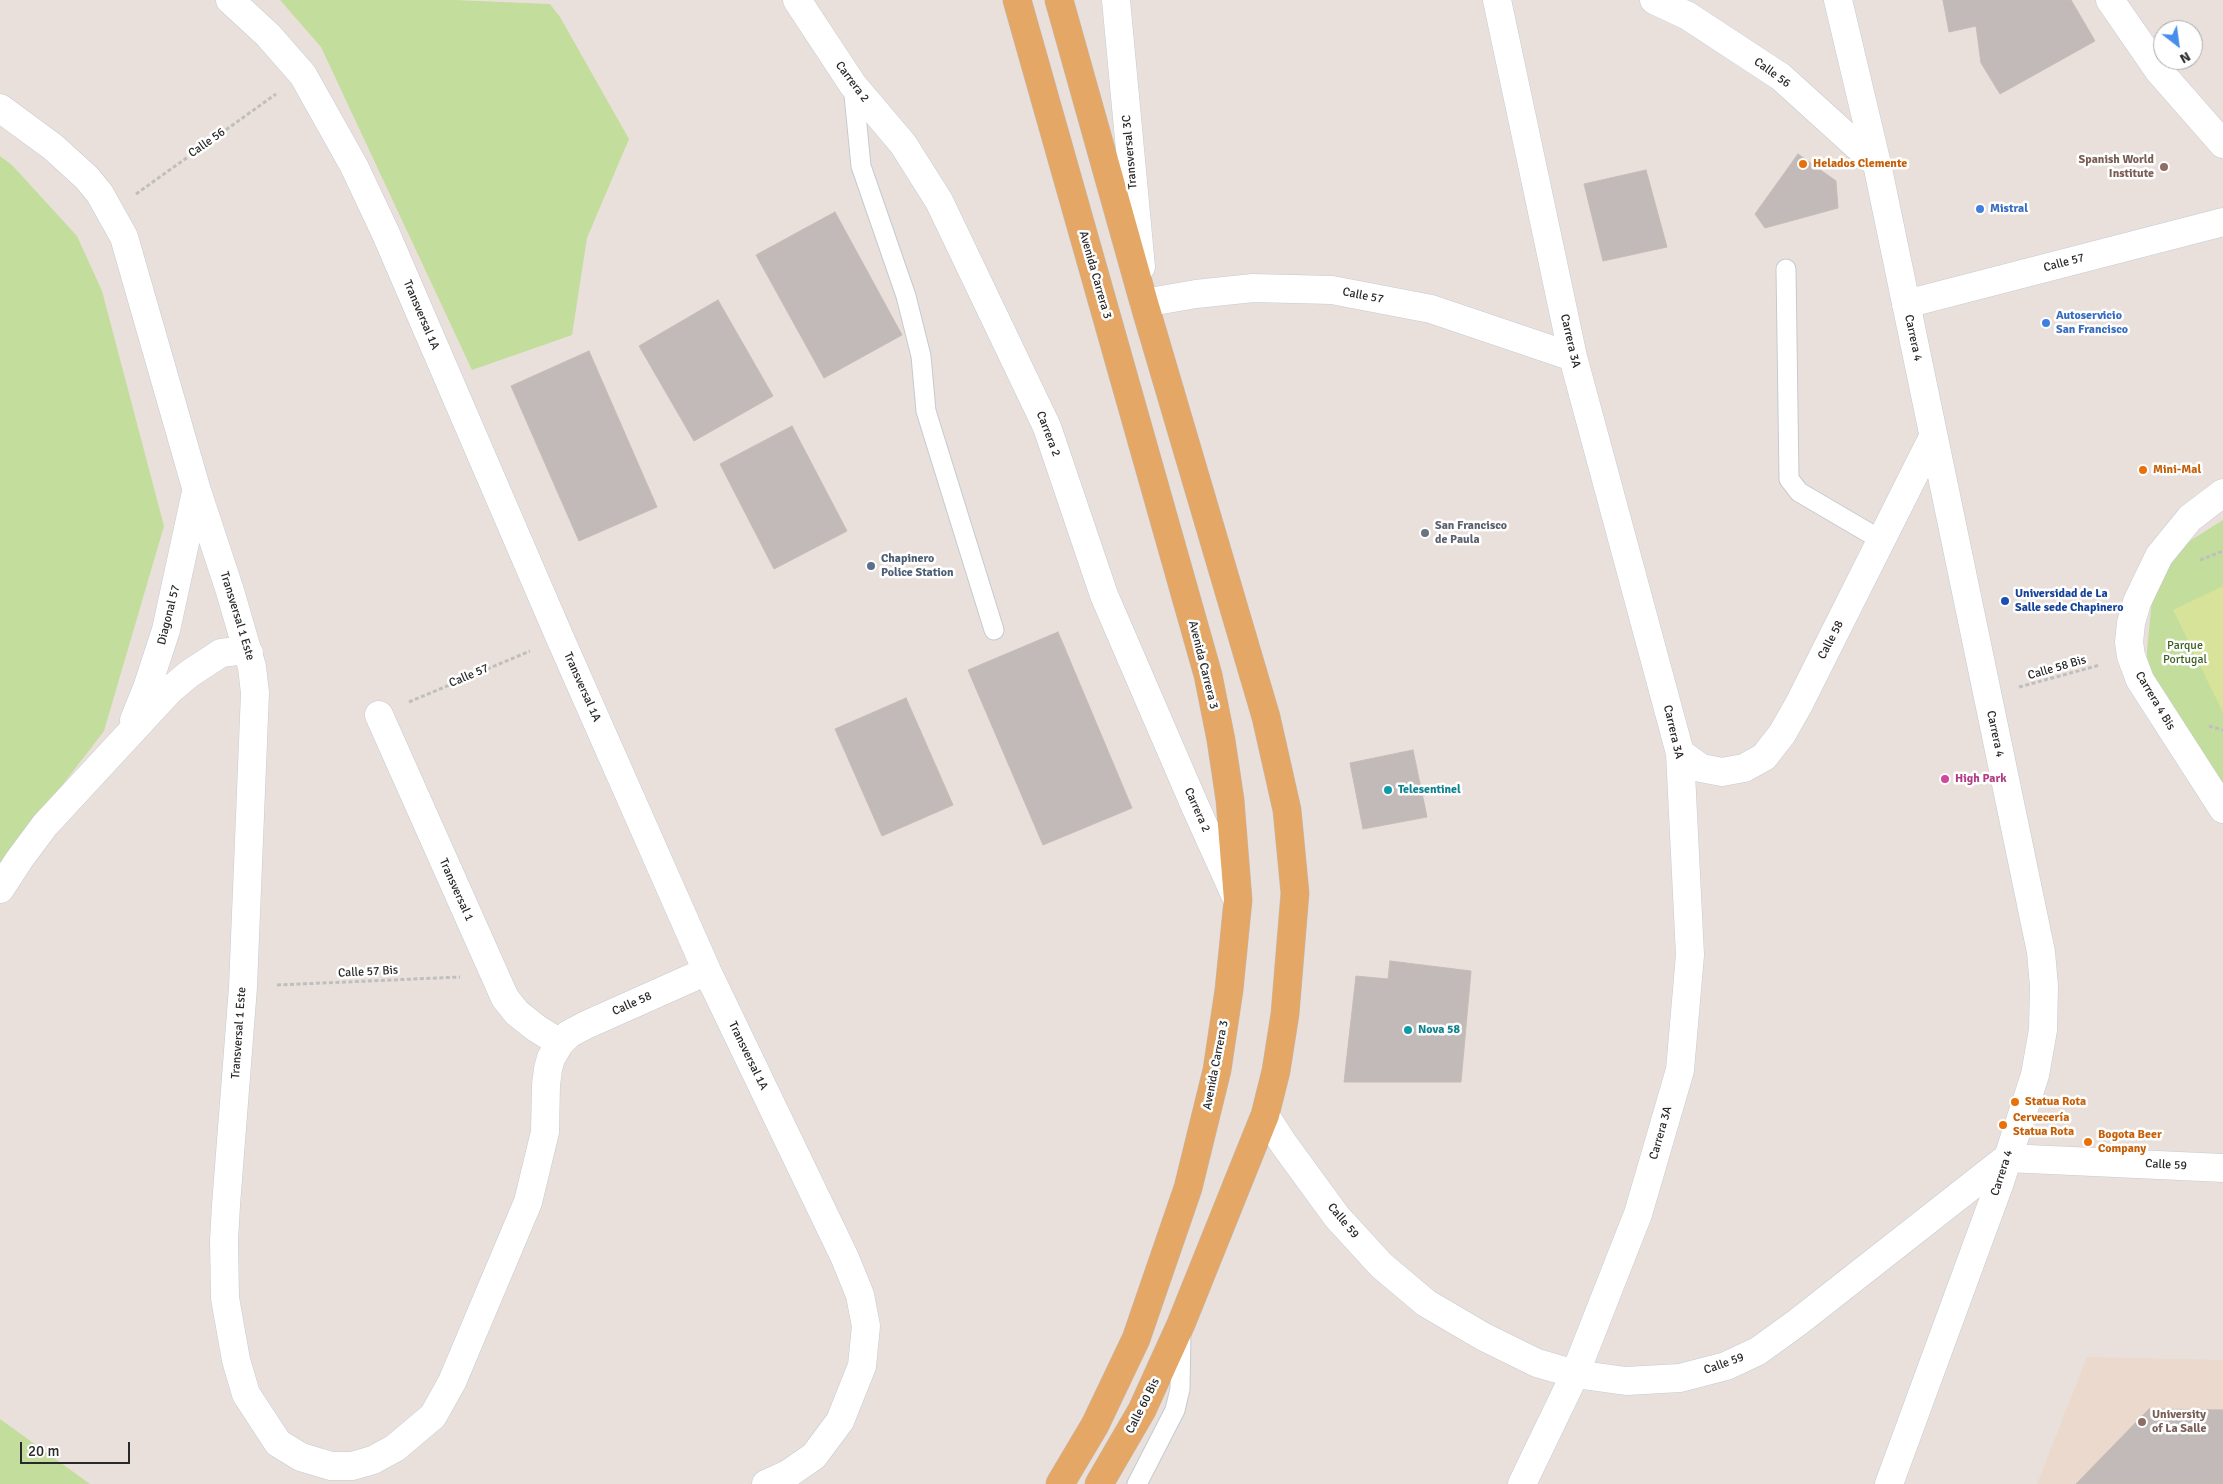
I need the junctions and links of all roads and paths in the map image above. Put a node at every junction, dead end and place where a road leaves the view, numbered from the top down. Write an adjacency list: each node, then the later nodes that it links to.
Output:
1 (230, 0): 10 (street, Transversal 1A)
2 (797, 0): 11 (street, Carrera 2)
3 (1016, 0): 37 (main road, Avenida Carrera 3)
4 (1059, 0): 18 (main road)
5 (1116, 0): 18 (street, Transversal 3C)
6 (1497, 0): 20 (street, Carrera 3A)
7 (1654, 0): 14 (street, Calle 56)
8 (1838, 0): 14 (street, Carrera 4)
9 (2110, 0): 13 (street)
10 (302, 75): 15 (path, Calle 56); 28 (street, Transversal 1A)
11 (853, 85): 27 (lane); 37 (street, Carrera 2)
12 (0, 108): 15 (street, Transversal 1 Este)
13 (2223, 144)
14 (1877, 164): 19 (street, Carrera 4)
15 (111, 211): 22 (street, Transversal 1 Este)
16 (2223, 222): 19 (street, Calle 57)
17 (1786, 269): 24 (lane)
18 (1144, 304): 20 (street, Calle 57); 42 (main road)
19 (1906, 304): 21 (street, Carrera 4)
20 (1573, 357): 34 (street, Carrera 3A)
21 (1933, 437): 24 (street, Calle 58); 31 (street, Carrera 4)
22 (197, 491): 29 (street, Transversal 1 Este); 33 (street, Diagonal 57)
23 (2223, 493): 30 (street, Carrera 4 Bis)
24 (1882, 540): 34 (street, Calle 58)
25 (2223, 551): 26 (path)
26 (2198, 562)
27 (994, 630)
28 (560, 638): 32 (path, Calle 57); 38 (street, Transversal 1A)
29 (249, 653): 33 (street, Diagonal 57); 40 (street, Transversal 1 Este)
30 (2131, 656): 31 (path, Calle 58 Bis); 35 (street, Carrera 4 Bis)
31 (1987, 696): 43 (street, Carrera 4)
32 (379, 715): 39 (street, Transversal 1)
33 (127, 735): 36 (street, Diagonal 57)
34 (1680, 753): 46 (street, Carrera 3A)
35 (2223, 809)
36 (0, 889)
37 (1238, 900): 48 (main road, Avenida Carrera 3)
38 (707, 971): 41 (street, Calle 58); 47 (street, Transversal 1A)
39 (493, 975): 40 (path, Calle 57 Bis); 41 (street, Transversal 1)
40 (243, 987): 41 (street, Transversal 1 Este)
41 (560, 1043)
42 (1265, 1115): 45 (main road); 46 (street, Calle 59)
43 (2007, 1158): 44 (street, Calle 59); 46 (street, Calle 59); 52 (street, Carrera 4)
44 (2223, 1168)
45 (1181, 1324): 49 (main road, Calle 60 Bis); 50 (lane)
46 (1575, 1374): 51 (street, Carrera 3A)
47 (766, 1484)
48 (1060, 1484)
49 (1099, 1484)
50 (1137, 1484)
51 (1522, 1484)
52 (1889, 1484)

